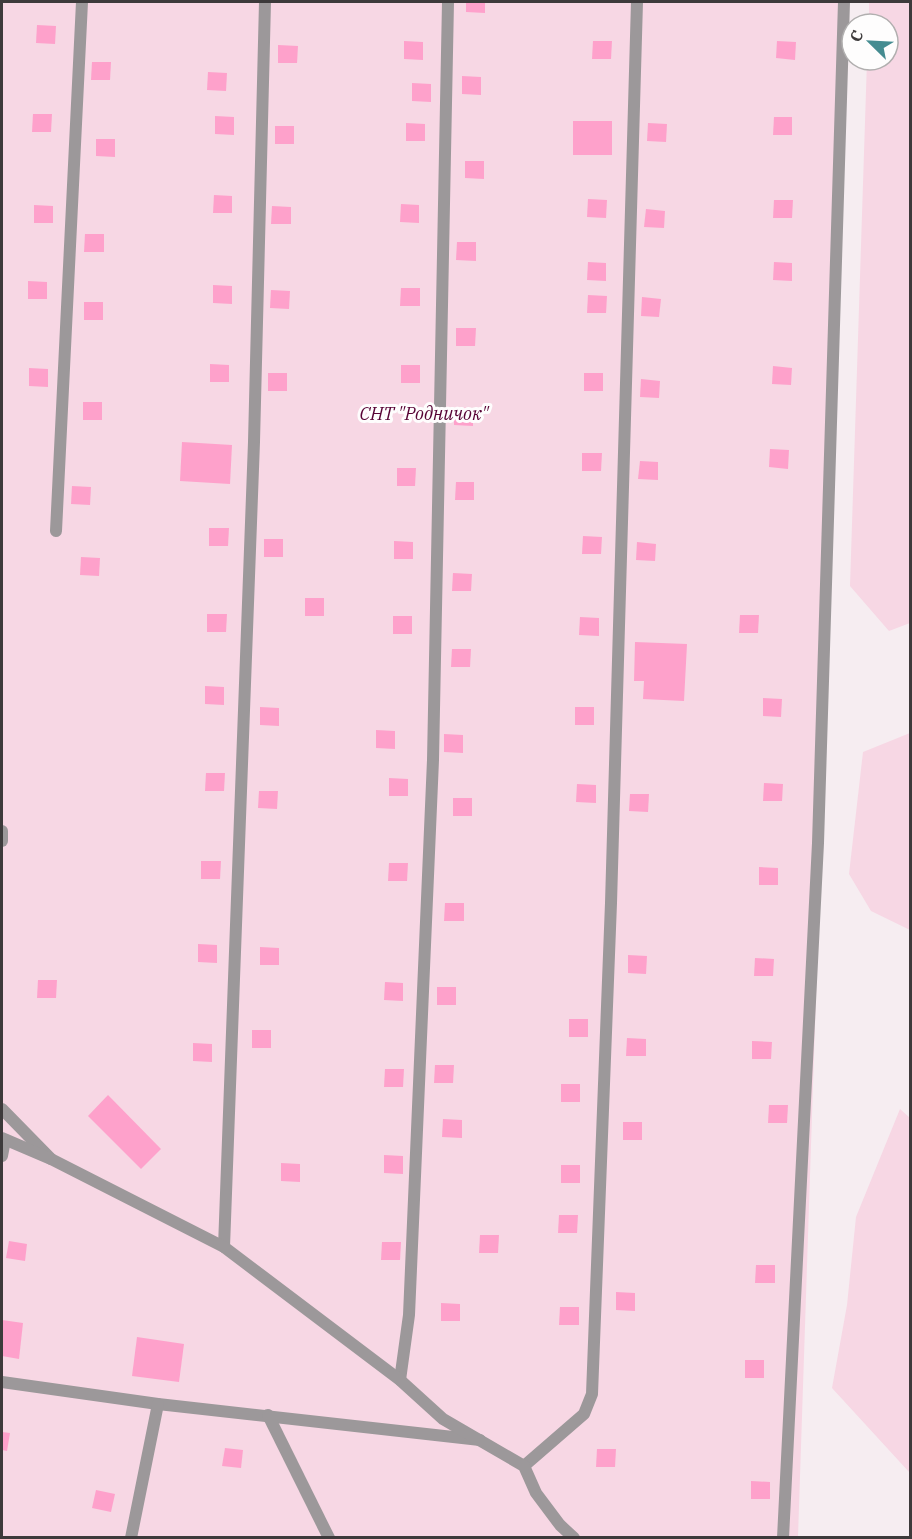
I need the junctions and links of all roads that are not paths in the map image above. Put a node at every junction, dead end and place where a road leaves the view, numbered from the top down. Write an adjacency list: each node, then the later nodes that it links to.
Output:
1 (82, 2): 6 (street)
2 (264, 2): 13 (street)
3 (448, 2): 14 (street)
4 (637, 2): 19 (street)
5 (844, 2): 23 (street)
6 (56, 531)
7 (2, 831): 8 (street)
8 (2, 841)
9 (2, 1108): 12 (street)
10 (3, 1139): 11 (street); 12 (street)
11 (2, 1156)
12 (51, 1159): 13 (street)
13 (224, 1247): 14 (street)
14 (400, 1380): 18 (street)
15 (2, 1383): 16 (street)
16 (158, 1404): 17 (street); 20 (street)
17 (268, 1415): 18 (street); 21 (street)
18 (480, 1440): 19 (street)
19 (524, 1466): 22 (street)
20 (131, 1538)
21 (329, 1538)
22 (574, 1538)
23 (783, 1538)

